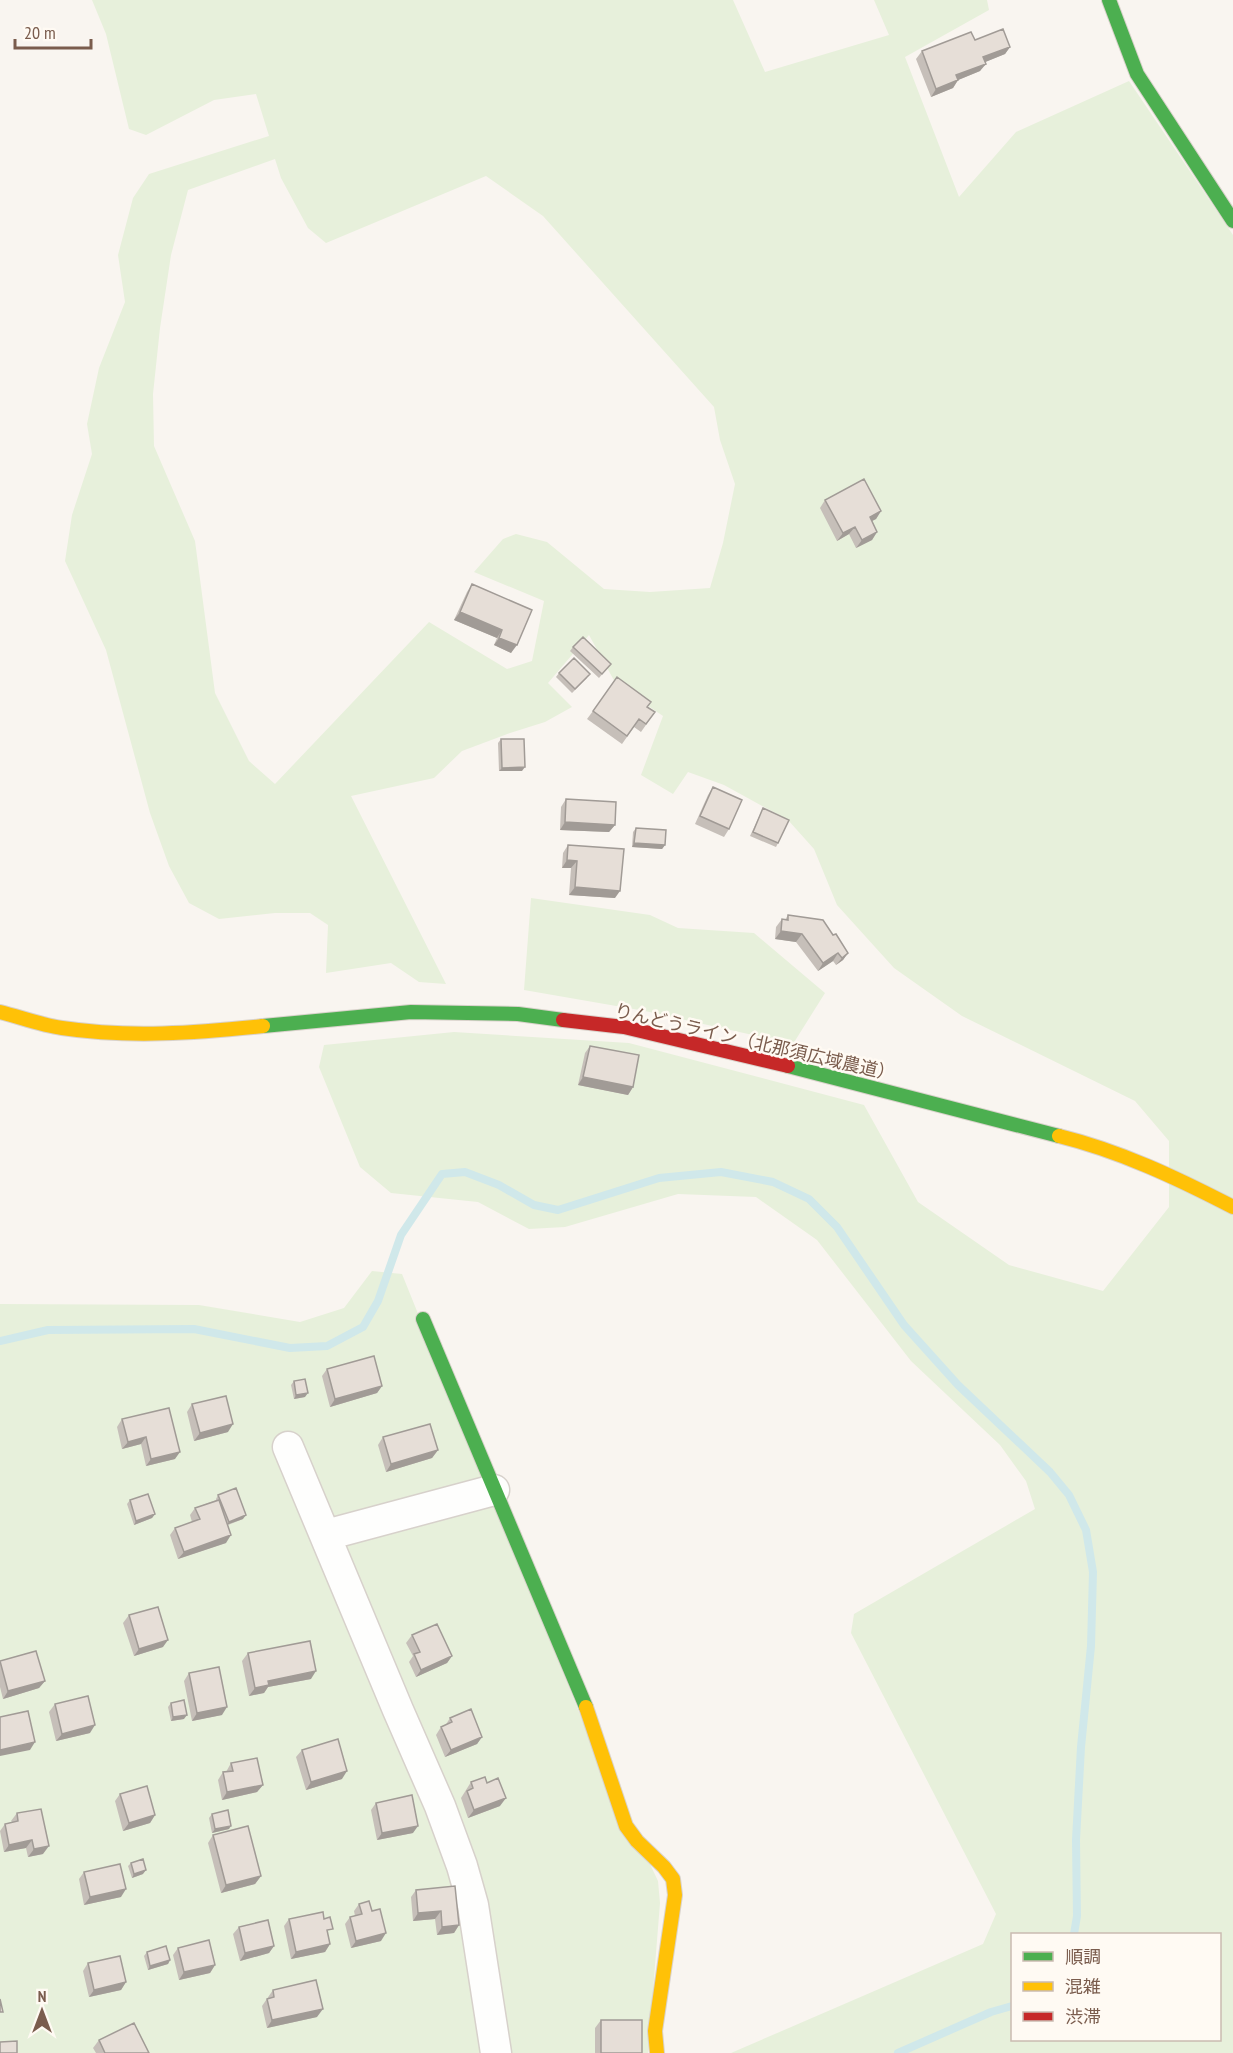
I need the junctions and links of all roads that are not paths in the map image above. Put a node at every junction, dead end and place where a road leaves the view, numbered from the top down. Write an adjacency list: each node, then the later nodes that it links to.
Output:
1 (1109, 0): 2 (street)
2 (1233, 221)
3 (0, 1012): 4 (street, りんどうライン（北那須広域農道）)
4 (1233, 1207)
5 (423, 1319): 7 (street)
6 (288, 1447): 8 (street)
7 (494, 1490): 8 (street); 10 (street)
8 (326, 1535): 9 (street)
9 (496, 2053)
10 (657, 2053)

